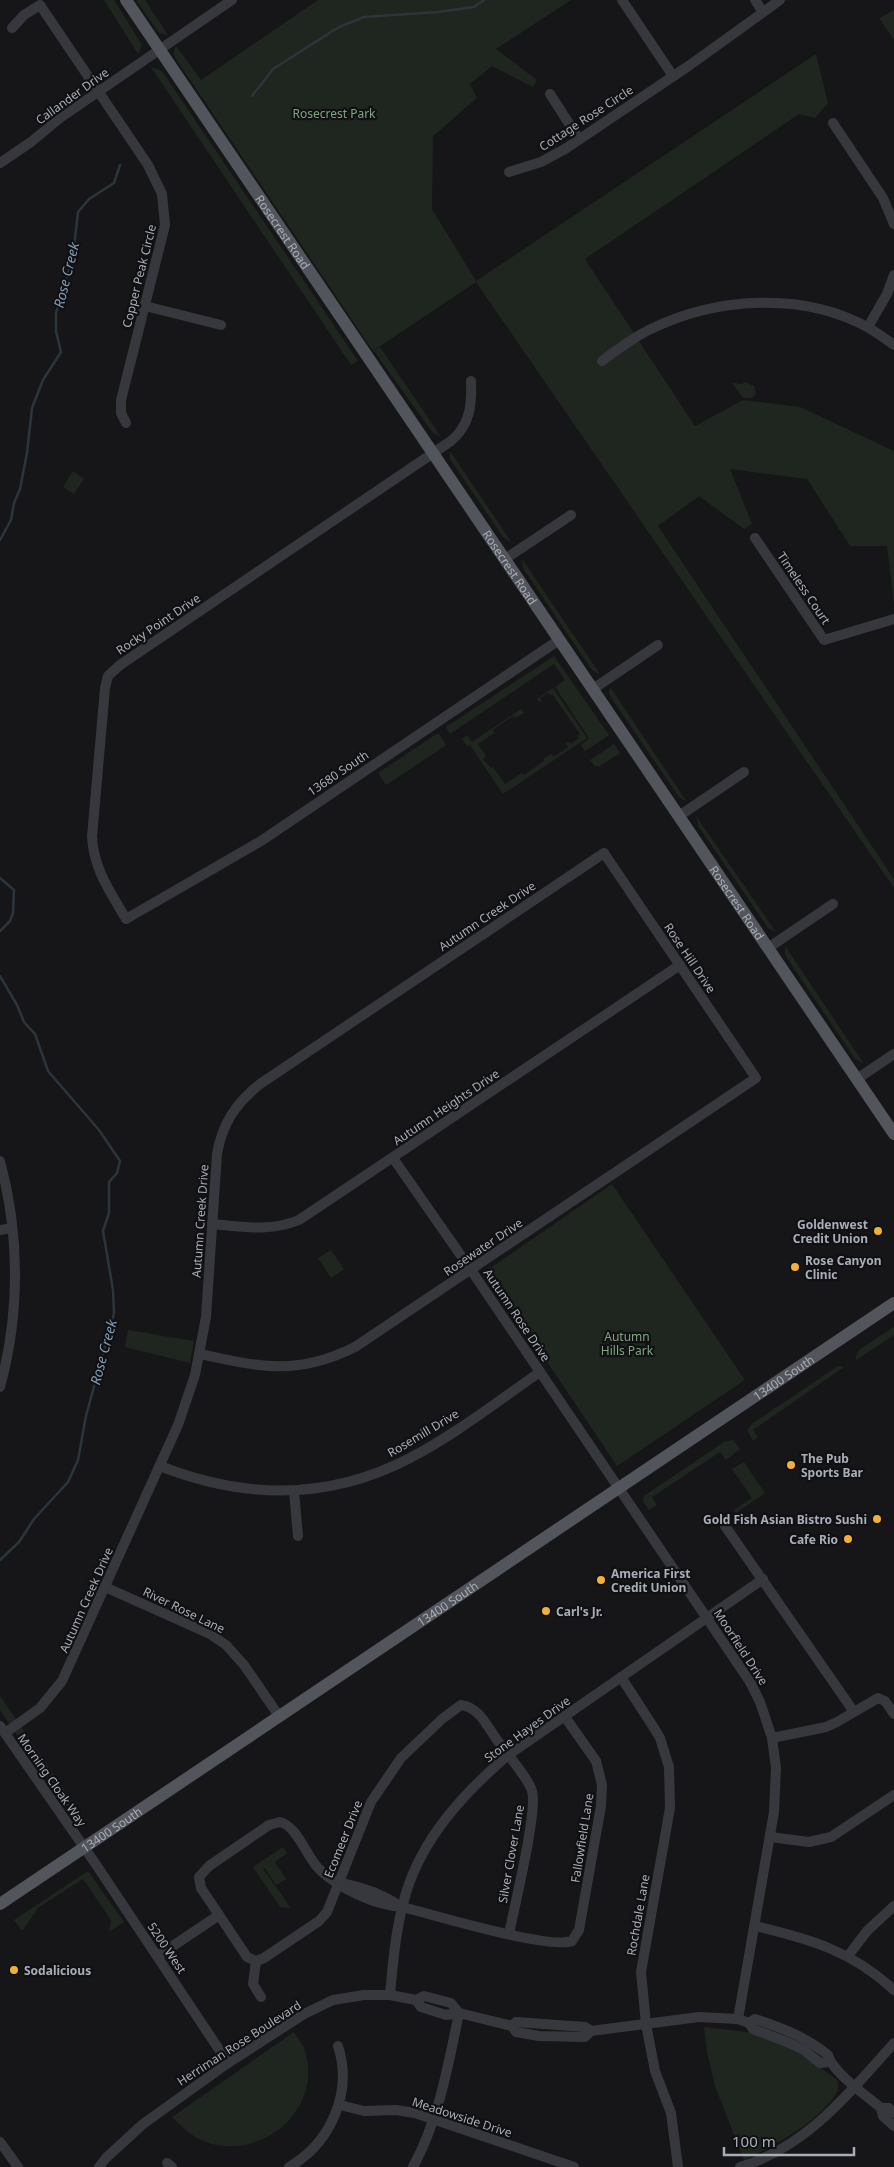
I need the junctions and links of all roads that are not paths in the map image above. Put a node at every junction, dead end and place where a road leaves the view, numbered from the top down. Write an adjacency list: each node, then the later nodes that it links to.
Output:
1 (126, 0): 8 (main road, Rosecrest Road)
2 (232, 0): 8 (street, Callander Drive)
3 (622, 0): 9 (street)
4 (755, 0): 6 (street)
5 (780, 0): 6 (street, Cottage Rose Circle)
6 (763, 12): 9 (street, Cottage Rose Circle)
7 (12, 28): 10 (street, Copper Peak Circle)
8 (159, 50): 10 (street, Callander Drive); 25 (main road, Rosecrest Road)
9 (673, 76): 13 (street, Cottage Rose Circle)
10 (98, 91): 14 (street, Callander Drive); 18 (street, Copper Peak Circle)
11 (550, 94): 13 (street)
12 (833, 122): 16 (street)
13 (579, 139): 15 (street, Cottage Rose Circle)
14 (0, 162)
15 (509, 172)
16 (894, 224)
17 (894, 275): 20 (street)
18 (145, 306): 19 (street); 24 (street, Copper Peak Circle)
19 (220, 326)
20 (868, 327): 21 (street); 22 (street)
21 (894, 345)
22 (602, 361)
23 (471, 381): 25 (street)
24 (126, 423)
25 (433, 454): 28 (main road, Rosecrest Road); 37 (street, Rocky Point Drive)
26 (571, 514): 28 (street)
27 (755, 538): 29 (street, Timeless Court)
28 (505, 559): 30 (main road, Rosecrest Road)
29 (894, 619)
30 (559, 640): 32 (main road, Rosecrest Road); 37 (street, 13680 South)
31 (658, 645): 32 (street)
32 (592, 689): 34 (main road, Rosecrest Road)
33 (744, 772): 34 (street)
34 (679, 816): 38 (main road, Rosecrest Road)
35 (604, 853): 39 (street, Rose Hill Drive); 46 (street, Autumn Creek Drive)
36 (833, 904): 38 (street)
37 (126, 919)
38 (768, 948): 42 (main road, Rosecrest Road)
39 (680, 965): 41 (street, Rose Hill Drive); 44 (street, Autumn Heights Drive)
40 (894, 1054): 42 (street)
41 (756, 1078): 49 (street, Rosewater Drive)
42 (857, 1079): 43 (main road, Rosecrest Road)
43 (894, 1134)
44 (392, 1158): 46 (street, Autumn Heights Drive); 49 (street, Autumn Rose Drive)
45 (0, 1161): 47 (street)
46 (212, 1224): 51 (street, Autumn Creek Drive)
47 (12, 1228): 48 (street); 53 (street)
48 (0, 1230)
49 (471, 1270): 51 (street, Rosewater Drive); 52 (street, Autumn Rose Drive)
50 (894, 1303): 55 (main road, 13400 South)
51 (201, 1354): 54 (street, Autumn Creek Drive)
52 (540, 1372): 55 (street, Autumn Rose Drive); 56 (street, Rosemill Drive)
53 (0, 1387)
54 (160, 1466): 56 (street, Rosemill Drive); 60 (street, Autumn Creek Drive)
55 (619, 1488): 61 (street, Moorfield Drive); 65 (main road, 13400 South)
56 (294, 1491): 58 (street)
57 (725, 1526): 59 (street)
58 (298, 1536)
59 (763, 1579): 61 (street, Stone Hayes Drive); 63 (street)
60 (105, 1587): 65 (street, River Rose Lane); 67 (street, Autumn Creek Drive)
61 (707, 1617): 62 (street, Stone Hayes Drive); 68 (street, Moorfield Drive)
62 (621, 1677): 66 (street, Stone Hayes Drive); 88 (street, Rochdale Lane)
63 (854, 1712): 64 (street); 68 (street)
64 (894, 1714)
65 (279, 1716): 72 (main road, 13400 South)
66 (564, 1717): 69 (street, Stone Hayes Drive); 79 (street, Fallowfield Lane)
67 (2, 1730): 72 (street, Morning Cloak Way)
68 (772, 1738): 71 (street, Moorfield Drive)
69 (507, 1756): 73 (street, Ecomeer Drive); 76 (street, Stone Hayes Drive); 79 (street, Silver Clover Lane)
70 (894, 1795): 71 (street)
71 (770, 1837): 78 (street, Moorfield Drive)
72 (84, 1848): 74 (main road, 13400 South); 80 (street, 5200 West)
73 (338, 1882): 76 (street); 77 (street); 82 (street, Ecomeer Drive)
74 (0, 1904)
75 (894, 1906): 81 (street)
76 (403, 1907): 79 (street); 84 (street, Stone Hayes Drive)
77 (219, 1915): 80 (street); 82 (street)
78 (755, 1926): 81 (street); 87 (street, Moorfield Drive)
79 (509, 1934)
80 (158, 1956): 91 (street, 5200 West)
81 (848, 1956): 83 (street)
82 (256, 1960): 85 (street)
83 (894, 1990)
84 (390, 1995): 86 (street, Herriman Rose Boulevard); 91 (street, Herriman Rose Boulevard)
85 (261, 1997)
86 (459, 2013): 88 (street, Herriman Rose Boulevard); 96 (street)
87 (738, 2019): 88 (street, Herriman Rose Boulevard); 92 (street, Herriman Rose Boulevard)
88 (646, 2024): 104 (street, Rochdale Lane)
89 (894, 2043): 92 (street)
90 (338, 2046): 93 (street)
91 (228, 2063): 100 (street, Herriman Rose Boulevard)
92 (855, 2086): 94 (street, Herriman Rose Boulevard); 105 (street)
93 (340, 2105): 96 (street, Meadowside Drive); 101 (street)
94 (881, 2108): 95 (street, Herriman Rose Boulevard); 97 (street, Herriman Rose Boulevard)
95 (894, 2113)
96 (434, 2120): 102 (street); 103 (street, Meadowside Drive)
97 (894, 2126)
98 (0, 2142): 99 (street)
99 (18, 2167)
100 (99, 2167)
101 (290, 2167)
102 (413, 2167)
103 (574, 2167)
104 (678, 2167)
105 (740, 2167)

